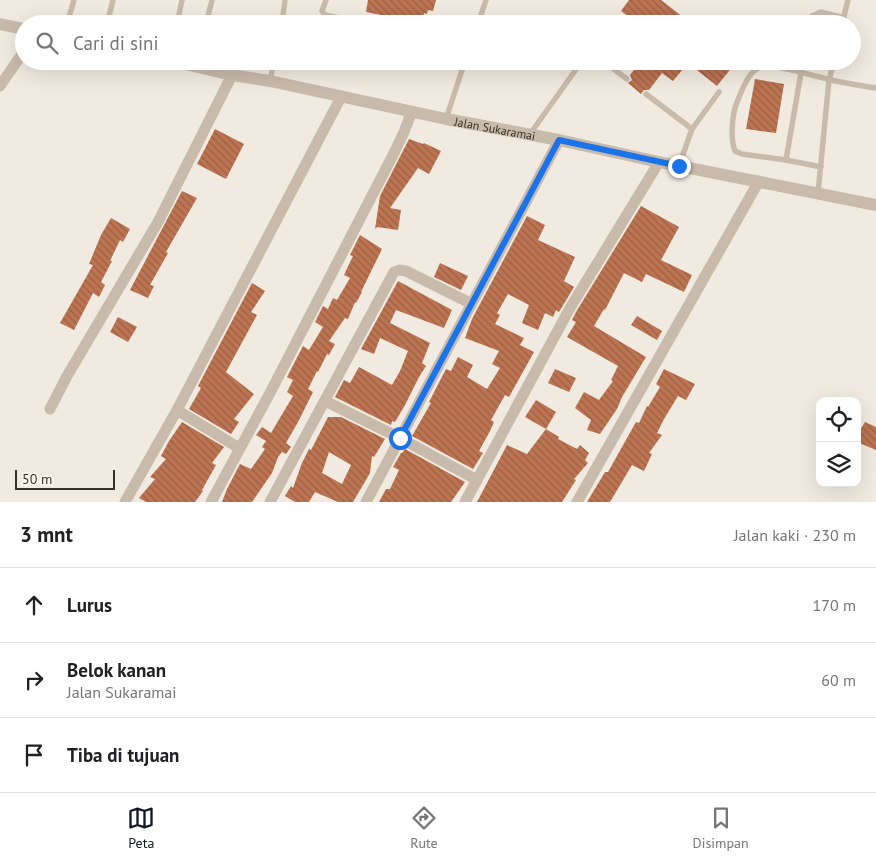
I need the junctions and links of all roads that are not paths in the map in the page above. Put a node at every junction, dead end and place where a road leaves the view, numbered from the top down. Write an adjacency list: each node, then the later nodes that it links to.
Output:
1 (74, 0): 9 (lane)
2 (113, 0): 10 (lane)
3 (182, 0): 11 (lane)
4 (212, 0): 12 (lane)
5 (285, 0): 13 (lane)
6 (326, 0): 14 (lane)
7 (486, 0): 15 (lane)
8 (848, 0): 18 (lane)
9 (70, 15)
10 (109, 15)
11 (178, 15)
12 (208, 15)
13 (283, 15)
14 (325, 15)
15 (481, 15)
16 (814, 15): 17 (lane)
17 (828, 15)
18 (844, 15)
19 (0, 24): 20 (street)
20 (15, 27)
21 (15, 64): 36 (street)
22 (216, 70): 32 (street, Jalan Sukaramai)
23 (272, 70): 35 (lane)
24 (462, 70): 42 (lane)
25 (576, 70): 44 (lane)
26 (615, 70): 33 (lane)
27 (756, 70): 46 (lane)
28 (786, 70): 31 (lane)
29 (802, 70): 31 (lane)
30 (832, 70): 34 (lane)
31 (802, 73): 34 (lane); 46 (lane)
32 (232, 75): 35 (street, Jalan Sukaramai); 55 (street)
33 (627, 79)
34 (829, 80): 37 (lane); 49 (lane)
35 (270, 81): 40 (street, Jalan Sukaramai)
36 (0, 86)
37 (876, 88)
38 (719, 92): 43 (lane)
39 (646, 94): 43 (lane)
40 (341, 97): 41 (street, Jalan Sukaramai); 56 (street)
41 (412, 111): 42 (street, Jalan Sukaramai); 58 (street)
42 (446, 119): 44 (street, Jalan Sukaramai)
43 (692, 129): 48 (lane)
44 (530, 134): 45 (street, Jalan Sukaramai)
45 (559, 140): 47 (street, Jalan Sukaramai); 53 (street)
46 (786, 160): 49 (lane)
47 (659, 162): 48 (street, Jalan Sukaramai); 59 (street)
48 (679, 166): 50 (street, Jalan Sukaramai)
49 (821, 167): 51 (lane)
50 (759, 181): 51 (street, Jalan Sukaramai); 65 (street)
51 (818, 193): 52 (street, Jalan Sukaramai)
52 (876, 206)
53 (470, 303): 54 (street); 57 (street)
54 (325, 401): 57 (street); 62 (street)
55 (50, 409)
56 (177, 410): 58 (street); 60 (street)
57 (400, 438): 59 (street); 63 (street)
58 (239, 448): 61 (street)
59 (477, 480): 64 (street)
60 (125, 502)
61 (210, 502)
62 (270, 502)
63 (366, 502)
64 (465, 502)
65 (578, 502)

